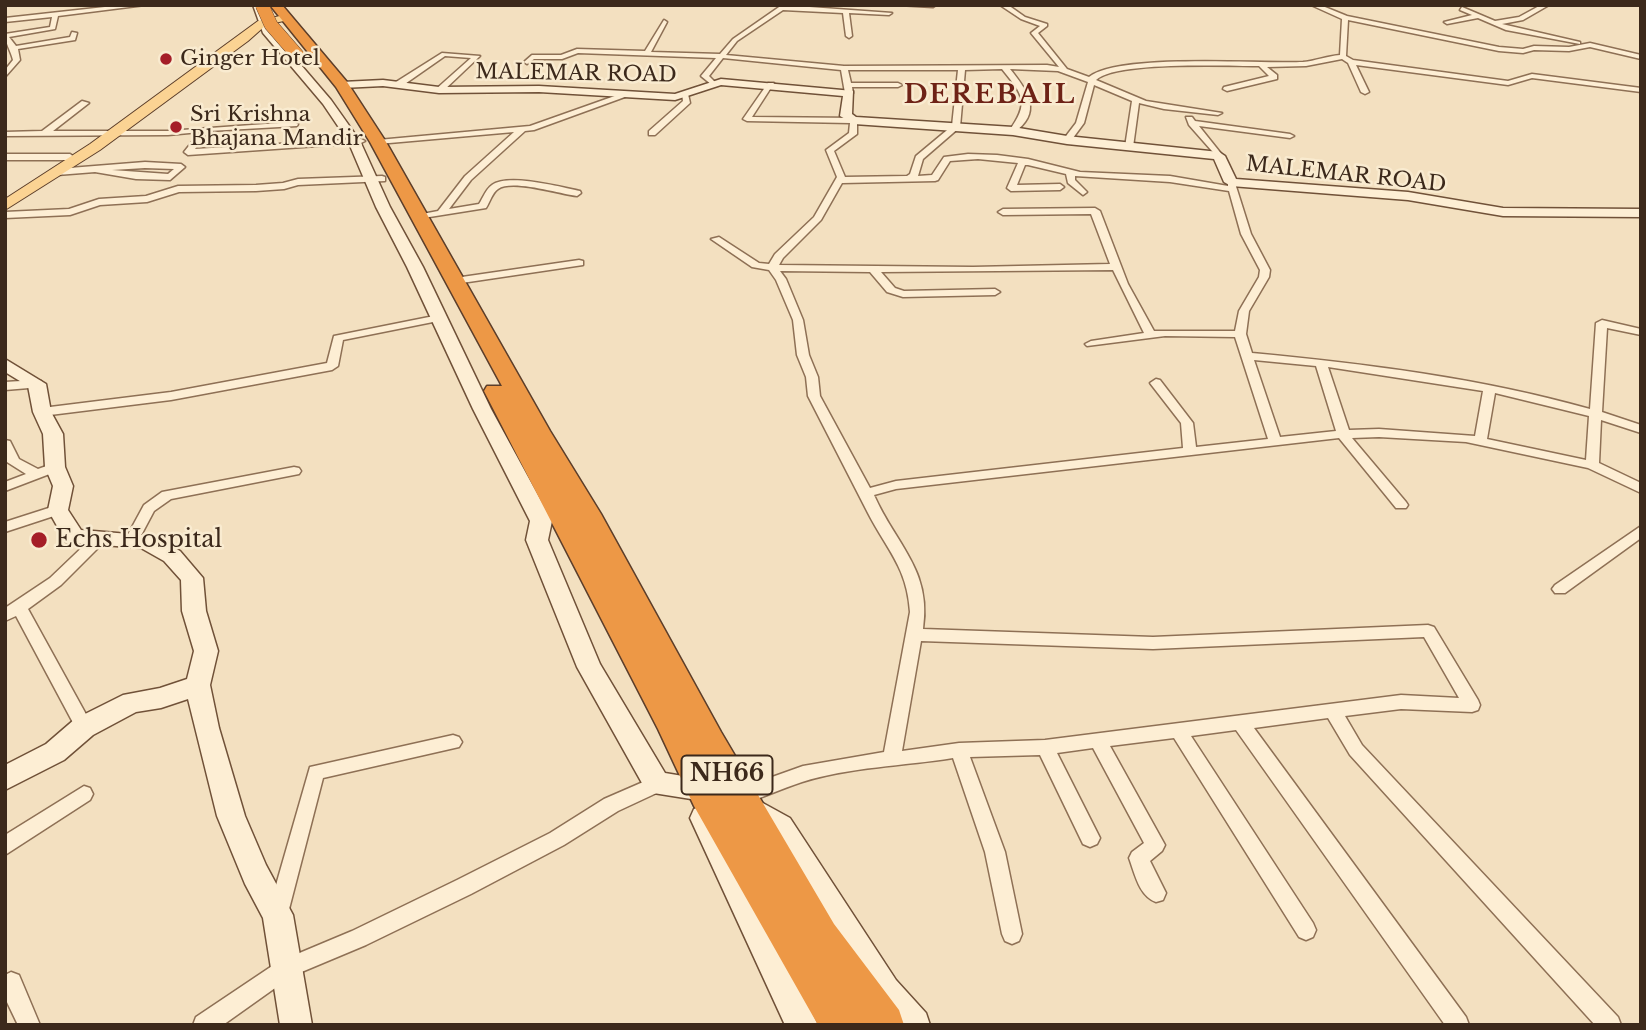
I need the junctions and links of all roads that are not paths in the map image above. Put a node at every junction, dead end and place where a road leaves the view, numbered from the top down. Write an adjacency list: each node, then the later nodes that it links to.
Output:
1 (142, 5): 13 (street)
2 (901, 5): 3 (street)
3 (933, 5)
4 (1003, 5): 39 (street)
5 (1314, 5): 15 (street)
6 (1546, 5): 19 (street)
7 (784, 7): 10 (street); 28 (street)
8 (1462, 9): 14 (street)
9 (280, 12): 11 (main road); 44 (highway, NH66)
10 (846, 12): 12 (street); 21 (street)
11 (260, 13): 65 (main road); 71 (highway, NH66, bridge); 71 (street)
12 (889, 13)
13 (55, 16): 16 (street); 23 (street)
14 (1479, 16): 18 (street); 19 (street)
15 (1345, 18): 22 (street); 30 (street)
16 (5, 20)
17 (664, 22): 25 (street)
18 (1447, 22)
19 (1494, 24): 22 (street)
20 (74, 33): 23 (street)
21 (849, 36)
22 (1590, 45): 29 (street)
23 (14, 48): 40 (street)
24 (1641, 49): 29 (street)
25 (648, 53): 28 (street); 32 (street)
26 (1206, 55): 34 (street)
27 (1256, 55): 31 (street)
28 (720, 56): 38 (street); 41 (street)
29 (1638, 56)
30 (1343, 57): 31 (street); 33 (street)
31 (1321, 58): 35 (street)
32 (527, 62)
33 (1351, 62): 50 (street); 51 (street)
34 (1202, 64): 35 (street); 42 (street)
35 (1260, 64): 48 (street)
36 (962, 67): 37 (street); 38 (street); 61 (street)
37 (1004, 67): 39 (street); 64 (street)
38 (844, 68): 47 (street)
39 (1064, 68): 42 (street)
40 (5, 75)
41 (712, 83): 45 (street, MALEMAR ROAD); 53 (street, MALEMAR ROAD)
42 (1092, 83): 56 (street); 70 (street)
43 (398, 84): 44 (street, MALEMAR ROAD); 49 (street, MALEMAR ROAD); 49 (street)
44 (342, 85): 71 (highway, NH66)
45 (771, 85): 47 (street, MALEMAR ROAD); 58 (street)
46 (898, 86): 47 (street)
47 (848, 89): 58 (street)
48 (1227, 89)
49 (439, 90): 52 (street, MALEMAR ROAD)
50 (1641, 90)
51 (1365, 92)
52 (629, 94): 53 (street, MALEMAR ROAD); 63 (street)
53 (685, 96): 66 (street)
54 (1135, 102): 72 (street)
55 (85, 103): 68 (street)
56 (1182, 110): 57 (street); 59 (street)
57 (1218, 113)
58 (854, 120): 61 (street, MALEMAR ROAD); 83 (street)
59 (1192, 123): 69 (street); 73 (street)
60 (294, 124): 62 (street)
61 (956, 127): 64 (street, MALEMAR ROAD); 81 (street)
62 (207, 129): 65 (street); 71 (street)
63 (522, 129): 71 (street); 91 (street)
64 (1013, 131): 70 (street, MALEMAR ROAD)
65 (110, 133): 68 (street); 75 (main road); 79 (main road)
66 (652, 133)
67 (5, 134): 68 (street)
68 (44, 134)
69 (1290, 136)
70 (1067, 140): 72 (street, MALEMAR ROAD)
71 (364, 141): 82 (highway, NH66); 94 (highway, NH66)
72 (1129, 147): 73 (street, MALEMAR ROAD)
73 (1219, 156): 84 (street, MALEMAR ROAD)
74 (10, 157): 75 (street); 77 (street)
75 (70, 158): 88 (main road)
76 (1028, 162): 80 (street); 83 (street); 85 (street)
77 (5, 163)
78 (99, 171): 78 (street); 79 (street)
79 (57, 172): 89 (main road)
80 (1070, 172): 84 (street); 86 (street)
81 (911, 177)
82 (376, 179): 93 (street); 102 (street); 149 (highway, NH66)
83 (839, 180): 98 (street)
84 (1231, 185): 92 (street, MALEMAR ROAD); 104 (street)
85 (1060, 187)
86 (1083, 192)
87 (577, 193): 91 (street)
88 (5, 198)
89 (5, 206)
90 (1003, 212): 97 (street)
91 (441, 213): 94 (street)
92 (1641, 213)
93 (5, 215)
94 (420, 218): 100 (highway, NH66)
95 (716, 239): 98 (street)
96 (579, 263): 100 (street)
97 (1117, 267): 99 (street); 105 (street)
98 (772, 268): 99 (street); 127 (street)
99 (874, 270): 101 (street)
100 (455, 281): 149 (highway, NH66)
101 (995, 292)
102 (439, 318): 114 (street); 148 (street)
103 (1641, 332): 115 (street)
104 (1240, 334): 105 (street); 107 (street)
105 (1151, 336): 106 (street)
106 (1091, 344)
107 (1247, 356): 108 (street); 118 (street)
108 (1321, 363): 113 (street); 117 (street)
109 (5, 364): 111 (street)
110 (1156, 383): 121 (street)
111 (37, 384): 112 (street); 114 (street)
112 (5, 386)
113 (1490, 387): 115 (street); 119 (street)
114 (43, 412): 123 (street)
115 (1596, 413): 116 (street); 122 (street)
116 (1641, 429)
117 (1343, 434): 118 (street); 119 (street); 128 (street)
118 (1275, 440): 121 (street)
119 (1480, 441): 122 (street)
120 (5, 444): 123 (street)
121 (1190, 450): 127 (street)
122 (1592, 465): 126 (street)
123 (46, 471): 125 (street); 129 (street)
124 (294, 471): 133 (street)
125 (5, 487)
126 (1641, 489)
127 (866, 493): 136 (street)
128 (1401, 505)
129 (58, 510): 130 (street); 132 (street)
130 (5, 527)
131 (1641, 531): 134 (street)
132 (99, 539): 133 (street); 135 (street)
133 (132, 540): 137 (street)
134 (1560, 589)
135 (13, 611): 140 (street)
136 (914, 635): 138 (street); 146 (street)
137 (198, 685): 140 (street); 154 (street)
138 (1332, 710): 139 (street); 167 (street)
139 (1240, 722): 141 (street); 166 (street)
140 (84, 727): 147 (street)
141 (1178, 730): 142 (street); 155 (street)
142 (1098, 740): 144 (street); 153 (street)
143 (453, 742): 154 (street)
144 (1045, 747): 145 (street); 151 (street)
145 (959, 750): 146 (street); 156 (street)
146 (892, 760): 149 (street)
147 (5, 778)
148 (657, 783): 149 (street); 157 (street)
149 (715, 791): 162 (street); 163 (highway, NH66); 164 (highway, NH66); 165 (street)
150 (84, 794): 152 (street)
151 (1090, 838)
152 (5, 846)
153 (1156, 893)
154 (278, 915): 157 (street)
155 (1306, 930)
156 (1013, 934)
157 (285, 969): 160 (street); 161 (street)
158 (5, 987): 159 (street)
159 (29, 1025)
160 (204, 1025)
161 (296, 1025)
162 (802, 1025)
163 (842, 1025)
164 (884, 1025)
165 (914, 1025)
166 (1458, 1025)
167 (1610, 1025)

